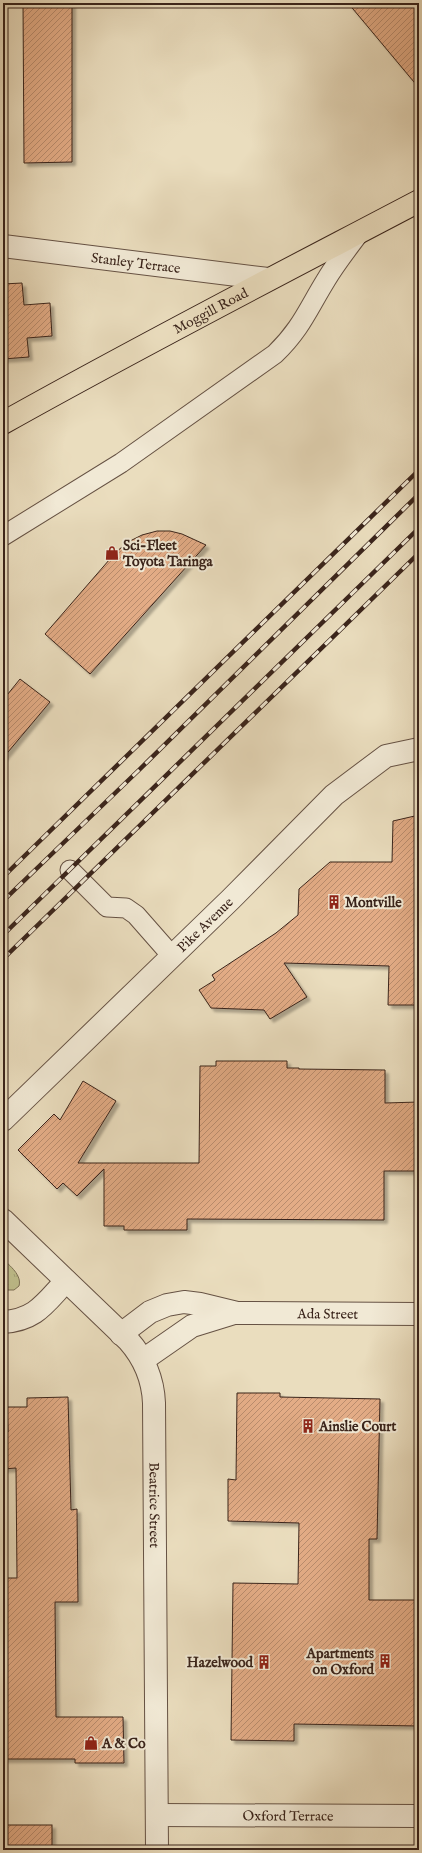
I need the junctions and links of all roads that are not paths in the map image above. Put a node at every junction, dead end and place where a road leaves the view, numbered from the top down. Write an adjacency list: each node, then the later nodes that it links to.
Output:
1 (419, 201): 2 (highway, Moggill Road)
2 (360, 232): 4 (highway, Moggill Road); 6 (lane)
3 (3, 246): 4 (street, Stanley Terrace)
4 (268, 279): 5 (highway, Moggill Road)
5 (3, 423)
6 (3, 536)
7 (419, 749): 9 (street, Pike Avenue)
8 (70, 870): 9 (lane)
9 (172, 956): 10 (street, Pike Avenue)
10 (3, 1120)
11 (3, 1220): 12 (street, Beatrice Street)
12 (66, 1282): 15 (street); 16 (street, Beatrice Street)
13 (237, 1313): 14 (street, Ada Street); 16 (street, Ada Street); 17 (street, Ada Street)
14 (419, 1314)
15 (3, 1322)
16 (121, 1334): 17 (street, Beatrice Street)
17 (143, 1360): 18 (street, Beatrice Street)
18 (158, 1815): 19 (street, Oxford Terrace); 20 (street, Beatrice Street)
19 (419, 1816)
20 (157, 1850)

